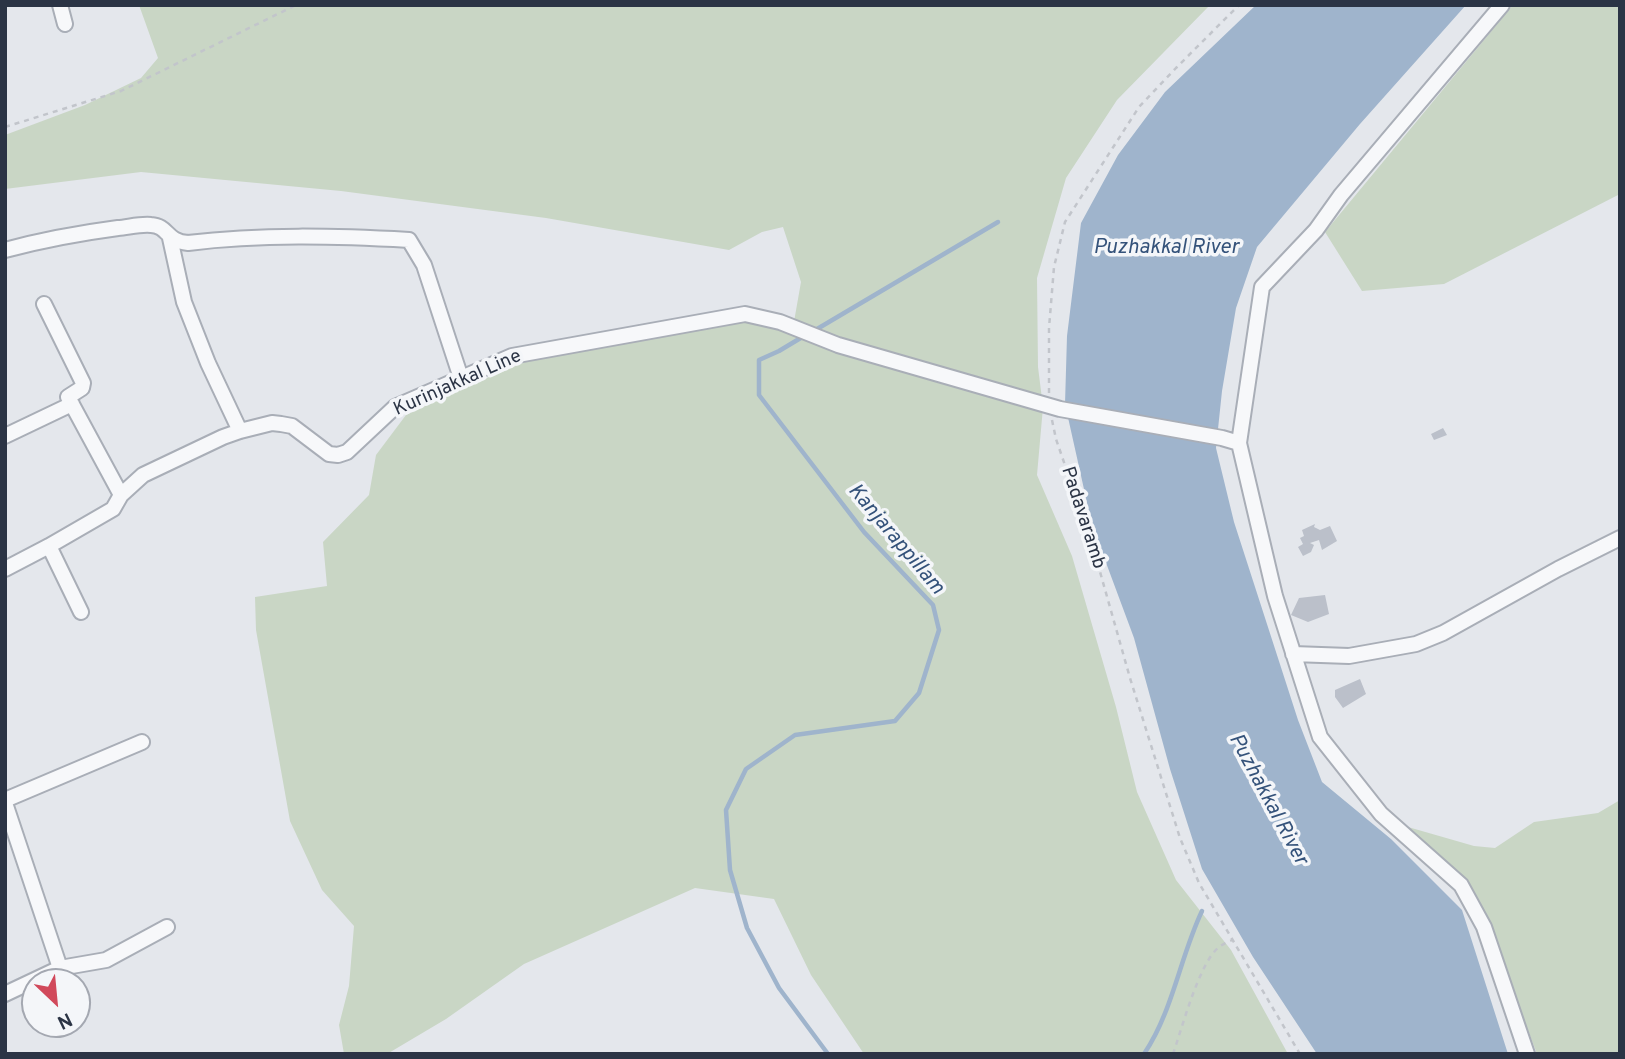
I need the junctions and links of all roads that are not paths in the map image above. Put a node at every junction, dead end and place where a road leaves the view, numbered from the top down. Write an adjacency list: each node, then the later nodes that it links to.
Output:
1 (60, 5): 3 (street)
2 (1502, 5): 11 (street)
3 (65, 24)
4 (170, 238): 5 (street); 7 (street); 9 (street)
5 (5, 250)
6 (44, 304): 8 (street)
7 (461, 378): 9 (street, Kurinjakkal Line); 11 (street, Kurinjakkal Line)
8 (72, 404): 10 (street); 12 (street)
9 (240, 431): 12 (street, Kurinjakkal Line)
10 (5, 436)
11 (1239, 443): 17 (street)
12 (121, 495): 14 (street, Kurinjakkal Line)
13 (1620, 538): 17 (street)
14 (49, 546): 15 (street, Kurinjakkal Line); 16 (street)
15 (5, 569)
16 (81, 612)
17 (1293, 654): 24 (street)
18 (142, 742): 19 (street)
19 (5, 801): 21 (street)
20 (167, 927): 21 (street)
21 (60, 968)
22 (21, 986): 23 (street)
23 (5, 993)
24 (1527, 1054)

